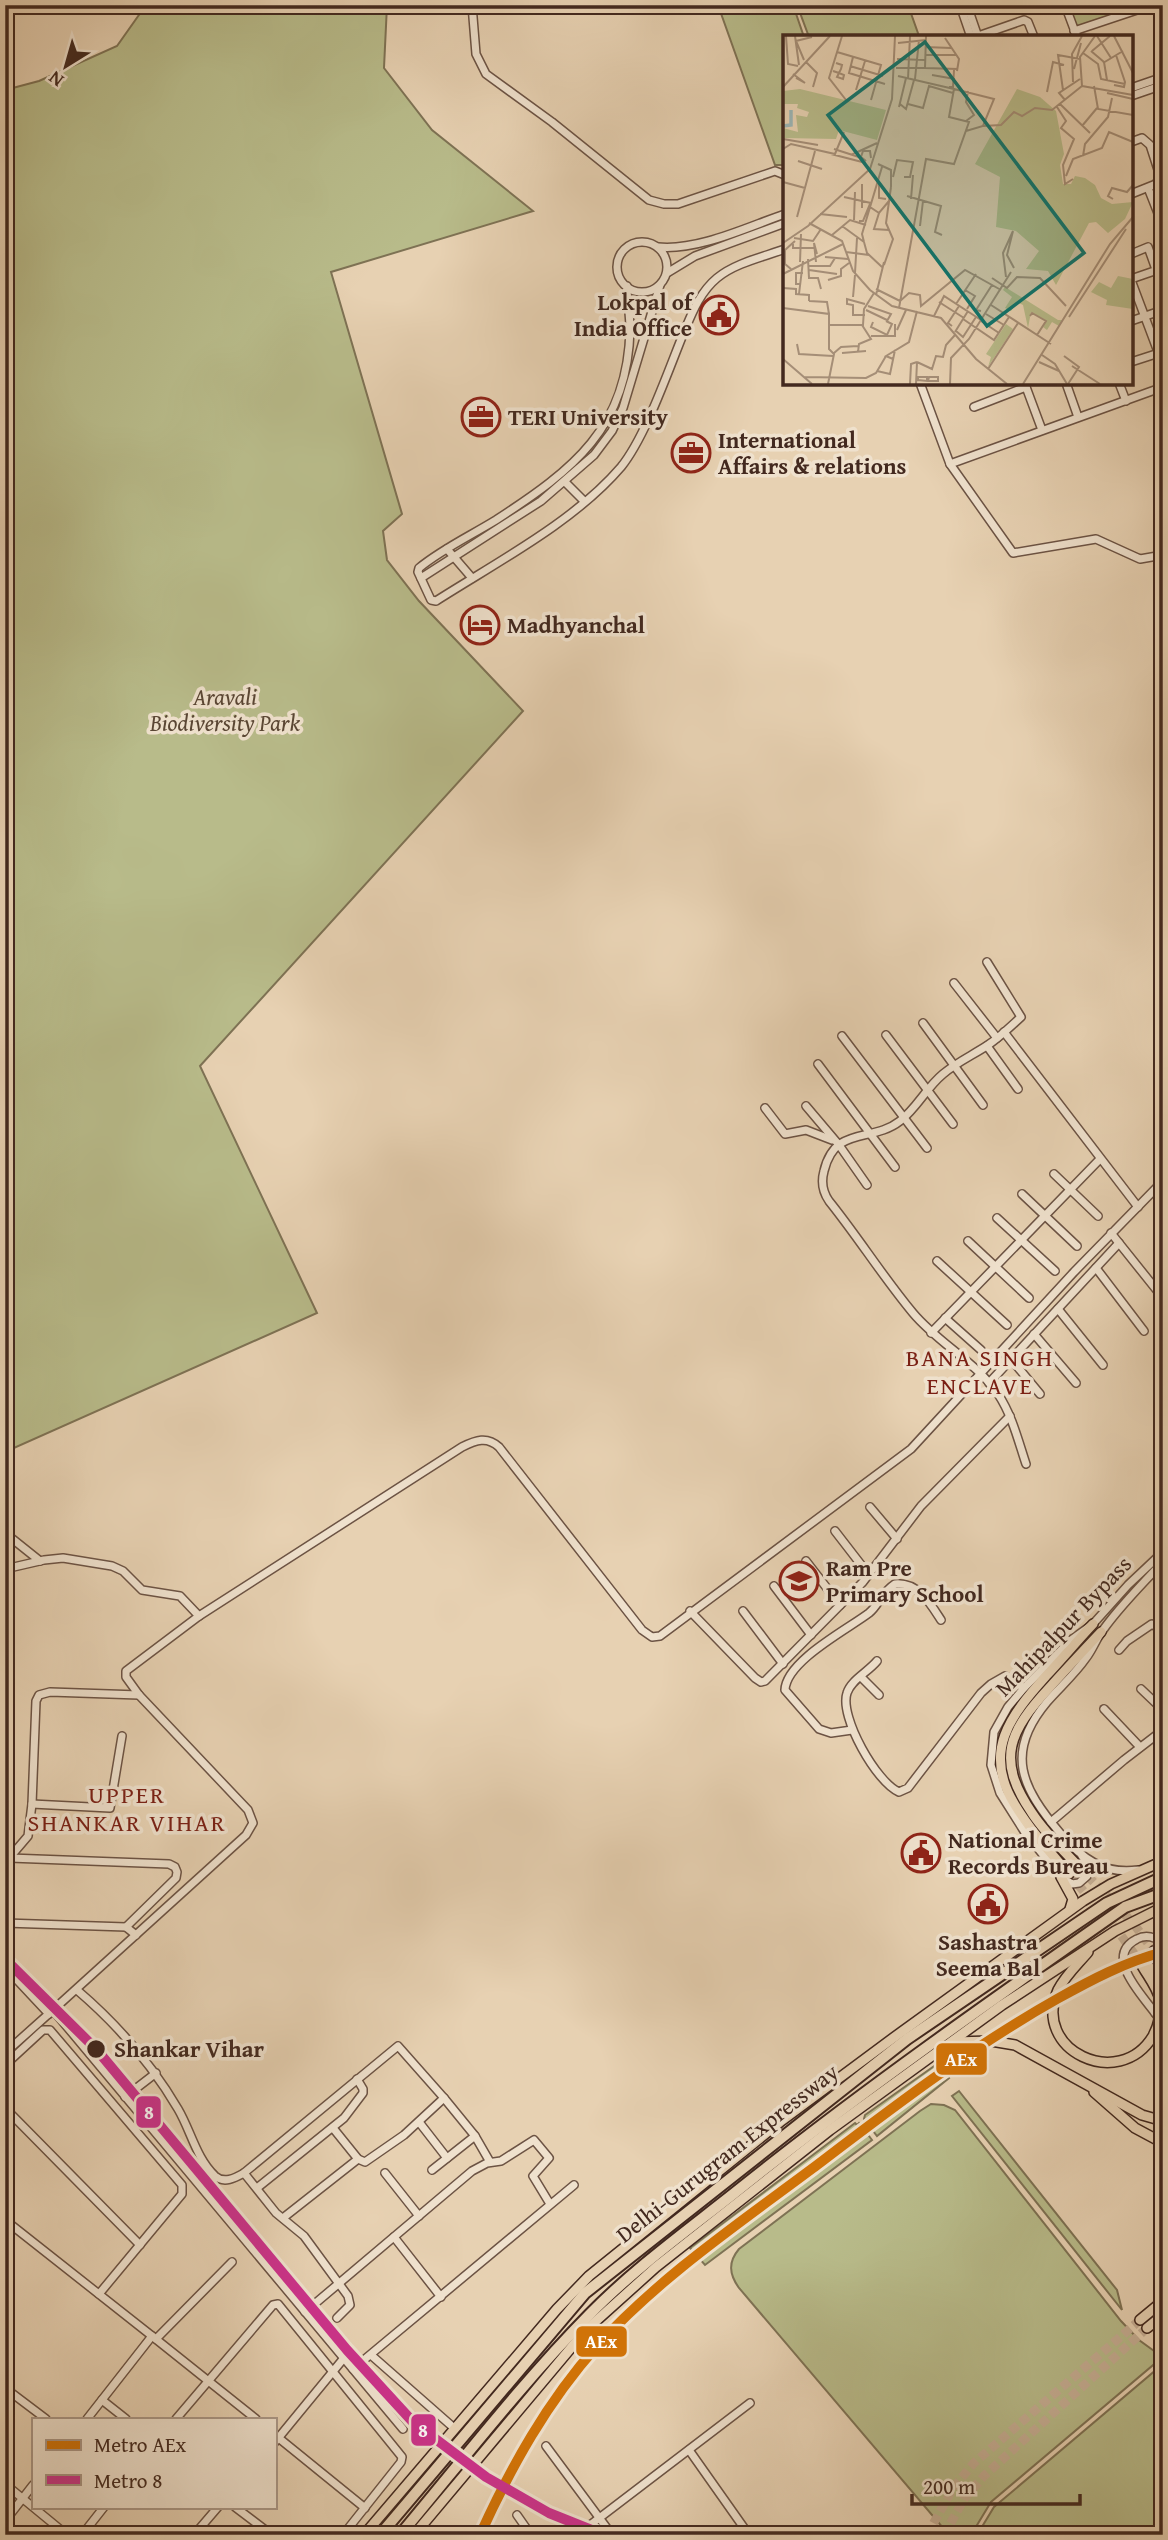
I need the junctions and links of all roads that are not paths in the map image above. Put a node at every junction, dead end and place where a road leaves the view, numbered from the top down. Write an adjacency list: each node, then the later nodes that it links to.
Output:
1 (471, 5): 18 (street)
2 (960, 5): 9 (street)
3 (967, 5): 10 (street)
4 (1065, 5): 8 (street)
5 (1152, 5): 8 (street)
6 (1160, 5): 7 (street)
7 (1163, 14)
8 (1076, 34)
9 (975, 35)
10 (976, 35)
11 (979, 35): 12 (street)
12 (1033, 35)
13 (1163, 77): 15 (street)
14 (1163, 85): 16 (street)
15 (1133, 88)
16 (1133, 95)
17 (1133, 141): 19 (street)
18 (783, 174)
19 (1148, 188): 20 (street); 23 (street)
20 (1133, 193)
21 (783, 215): 24 (street)
22 (783, 224): 28 (street)
23 (1163, 226)
24 (657, 247): 28 (street); 32 (street)
25 (783, 250): 51 (street)
26 (1133, 253): 27 (street)
27 (1160, 269): 29 (street); 33 (street)
28 (667, 272): 31 (street)
29 (1133, 278)
30 (1133, 284): 35 (street)
31 (660, 285): 32 (street); 50 (street)
32 (626, 286): 52 (street)
33 (1163, 289)
34 (1163, 310): 35 (street)
35 (1146, 316): 36 (street); 37 (street)
36 (1133, 320)
37 (1161, 352): 38 (street); 39 (street)
38 (1133, 361)
39 (1163, 365)
40 (921, 385): 49 (street)
41 (1026, 385): 46 (street); 48 (street)
42 (1067, 385): 47 (street)
43 (1120, 385): 45 (street)
44 (1163, 387): 45 (street)
45 (1126, 401): 47 (street)
46 (974, 407)
47 (1078, 417): 48 (street)
48 (1042, 430): 49 (street)
49 (950, 464): 53 (street)
50 (565, 482): 51 (street); 54 (street)
51 (584, 501): 56 (street)
52 (447, 549): 54 (street); 55 (street)
53 (1163, 555)
54 (455, 558): 55 (street); 56 (street)
55 (421, 578): 56 (street)
56 (472, 578)
57 (987, 962): 60 (street)
58 (954, 983): 63 (street)
59 (923, 1023): 66 (street)
60 (1004, 1032): 63 (street); 77 (street)
61 (886, 1035): 67 (street)
62 (842, 1036): 72 (street)
63 (996, 1038): 64 (street)
64 (986, 1046): 66 (street); 68 (street)
65 (818, 1065): 74 (street)
66 (953, 1066): 67 (street); 69 (street)
67 (926, 1089): 72 (street); 73 (street)
68 (1018, 1089)
69 (983, 1105)
70 (806, 1106): 75 (street)
71 (765, 1108): 75 (street)
72 (903, 1118): 74 (street); 76 (street)
73 (953, 1124)
74 (870, 1133): 75 (street); 78 (street)
75 (837, 1143): 81 (street); 104 (street)
76 (927, 1149)
77 (1100, 1159): 82 (street); 84 (street)
78 (895, 1167)
79 (1054, 1174): 82 (street)
80 (1163, 1181): 84 (street)
81 (867, 1185)
82 (1069, 1189): 85 (street); 86 (street)
83 (1023, 1194): 85 (street)
84 (1138, 1207): 88 (street)
85 (1045, 1215): 90 (street); 92 (street)
86 (1098, 1216)
87 (997, 1218): 90 (street)
88 (1111, 1233): 91 (street); 109 (street)
89 (968, 1241): 94 (street)
90 (1020, 1241): 94 (street); 96 (street)
91 (1119, 1243): 95 (street); 99 (street)
92 (1077, 1246)
93 (937, 1261): 97 (street)
94 (994, 1267): 97 (street); 98 (street)
95 (1096, 1268): 100 (street); 103 (street)
96 (1055, 1271)
97 (970, 1293): 101 (street); 102 (street)
98 (1029, 1298)
99 (1163, 1298)
100 (1058, 1309): 105 (street); 108 (street)
101 (945, 1318): 104 (street); 106 (street)
102 (1007, 1325)
103 (1144, 1331)
104 (932, 1333): 109 (street)
105 (1034, 1334): 107 (street); 111 (street)
106 (981, 1350)
107 (1011, 1359): 110 (street); 112 (street)
108 (1103, 1365)
109 (979, 1373): 110 (street); 127 (street)
110 (989, 1383): 113 (street)
111 (1076, 1383)
112 (1040, 1394)
113 (1010, 1416): 114 (street); 118 (street)
114 (1026, 1464)
115 (870, 1507): 118 (street)
116 (835, 1531): 124 (street)
117 (5, 1532): 120 (street)
118 (897, 1539): 124 (street)
119 (1163, 1552): 131 (street, Mahipalpur Bypass)
120 (40, 1561): 123 (street); 129 (street)
121 (806, 1561): 126 (street)
122 (1163, 1562): 133 (street, Mahipalpur Bypass)
123 (5, 1569)
124 (869, 1575): 126 (street)
125 (774, 1586): 134 (street)
126 (840, 1605): 134 (street)
127 (690, 1611): 129 (street); 137 (street)
128 (743, 1611): 137 (street)
129 (199, 1616): 141 (street)
130 (941, 1620): 145 (street)
131 (1093, 1624): 139 (street, Mahipalpur Bypass); 156 (main road)
132 (1163, 1630): 135 (street)
133 (1101, 1632): 150 (street, Mahipalpur Bypass); 154 (main road)
134 (811, 1635): 137 (street)
135 (1119, 1650)
136 (877, 1661): 138 (street)
137 (783, 1664)
138 (861, 1677): 142 (street); 145 (street)
139 (1024, 1688): 145 (street); 156 (street, Mahipalpur Bypass)
140 (1141, 1689): 144 (street)
141 (139, 1695): 149 (street); 163 (street)
142 (878, 1695)
143 (1104, 1709): 148 (street)
144 (1163, 1710)
145 (852, 1730)
146 (1163, 1730): 148 (street)
147 (122, 1737): 149 (street)
148 (1140, 1747): 150 (street)
149 (32, 1804): 152 (street)
150 (1051, 1822): 151 (street, Mahipalpur Bypass)
151 (1082, 1856): 155 (street, Mahipalpur Bypass); 156 (street)
152 (8, 1860): 162 (street)
153 (1163, 1861): 155 (main road)
154 (1077, 1866)
155 (1139, 1870): 160 (main road)
156 (1065, 1875): 160 (main road)
157 (1163, 1877): 246 (highway, Delhi-Gurugram Expressway)
158 (1163, 1893): 247 (highway, Delhi-Gurugram Expressway)
159 (1163, 1907): 164 (main road)
160 (1069, 1911): 223 (main road)
161 (5, 1923): 162 (street)
162 (126, 1927): 163 (street)
163 (135, 1935): 168 (street)
164 (1096, 1943): 167 (main road); 171 (main road)
165 (1163, 1943): 170 (street, bridge)
166 (5, 1968): 169 (street)
167 (1163, 1982)
168 (77, 1990): 169 (street); 175 (street)
169 (51, 2012): 172 (street); 177 (street)
170 (1163, 2023)
171 (954, 2042): 174 (main road); 248 (main road)
172 (5, 2053)
173 (5, 2065): 198 (street)
174 (1056, 2066): 181 (main road); 184 (main road)
175 (156, 2073): 177 (street); 189 (street)
176 (356, 2079): 178 (street); 182 (street); 189 (street)
177 (125, 2096): 204 (street)
178 (444, 2098): 180 (street); 183 (street)
179 (7, 2112): 198 (street)
180 (419, 2122): 185 (street); 186 (street)
181 (1163, 2122)
182 (333, 2128): 186 (street); 192 (street)
183 (475, 2136): 185 (street); 187 (street)
184 (1163, 2143)
185 (447, 2158): 188 (street)
186 (358, 2159): 195 (street)
187 (490, 2162): 193 (street); 194 (street)
188 (432, 2170)
189 (244, 2173): 192 (street)
190 (384, 2173): 194 (street)
191 (574, 2185): 193 (street)
192 (257, 2188): 195 (street)
193 (550, 2204): 202 (street)
194 (419, 2216): 197 (street)
195 (283, 2218): 200 (street)
196 (5, 2220): 201 (street)
197 (394, 2237): 200 (street); 202 (street)
198 (140, 2245): 201 (street)
199 (232, 2262): 209 (street)
200 (340, 2283): 204 (street); 206 (street)
201 (99, 2294): 209 (street)
202 (441, 2297): 210 (street)
203 (1163, 2301): 207 (main road)
204 (305, 2312): 211 (street)
205 (1163, 2315): 208 (main road)
206 (337, 2318)
207 (1140, 2320)
208 (1147, 2328)
209 (154, 2338): 214 (street); 216 (street)
210 (371, 2355): 212 (street); 223 (street)
211 (344, 2358): 212 (street); 213 (street)
212 (353, 2369): 224 (street)
213 (332, 2372): 214 (street); 225 (street); 236 (street)
214 (208, 2381): 221 (street); 222 (street)
215 (5, 2388): 218 (street)
216 (102, 2400): 219 (street); 220 (street)
217 (750, 2403): 227 (street)
218 (45, 2418)
219 (88, 2418)
220 (125, 2418)
221 (177, 2418)
222 (255, 2418)
223 (454, 2428): 245 (main road)
224 (403, 2429)
225 (276, 2438): 236 (street)
226 (546, 2446): 238 (street)
227 (689, 2450): 238 (street); 252 (street)
228 (5, 2484): 230 (street)
229 (32, 2486): 230 (street)
230 (23, 2498): 231 (street); 239 (street)
231 (32, 2506)
232 (35, 2508): 240 (street)
233 (103, 2508): 241 (street)
234 (217, 2508): 242 (street)
235 (236, 2508): 243 (street)
236 (365, 2508): 244 (street)
237 (517, 2515): 249 (street)
238 (600, 2519): 250 (street); 251 (street)
239 (5, 2521)
240 (67, 2535)
241 (82, 2535)
242 (194, 2535)
243 (272, 2535)
244 (343, 2535)
245 (364, 2535)
246 (380, 2535)
247 (400, 2535)
248 (414, 2535)
249 (531, 2535)
250 (578, 2535)
251 (612, 2535)
252 (749, 2535)

